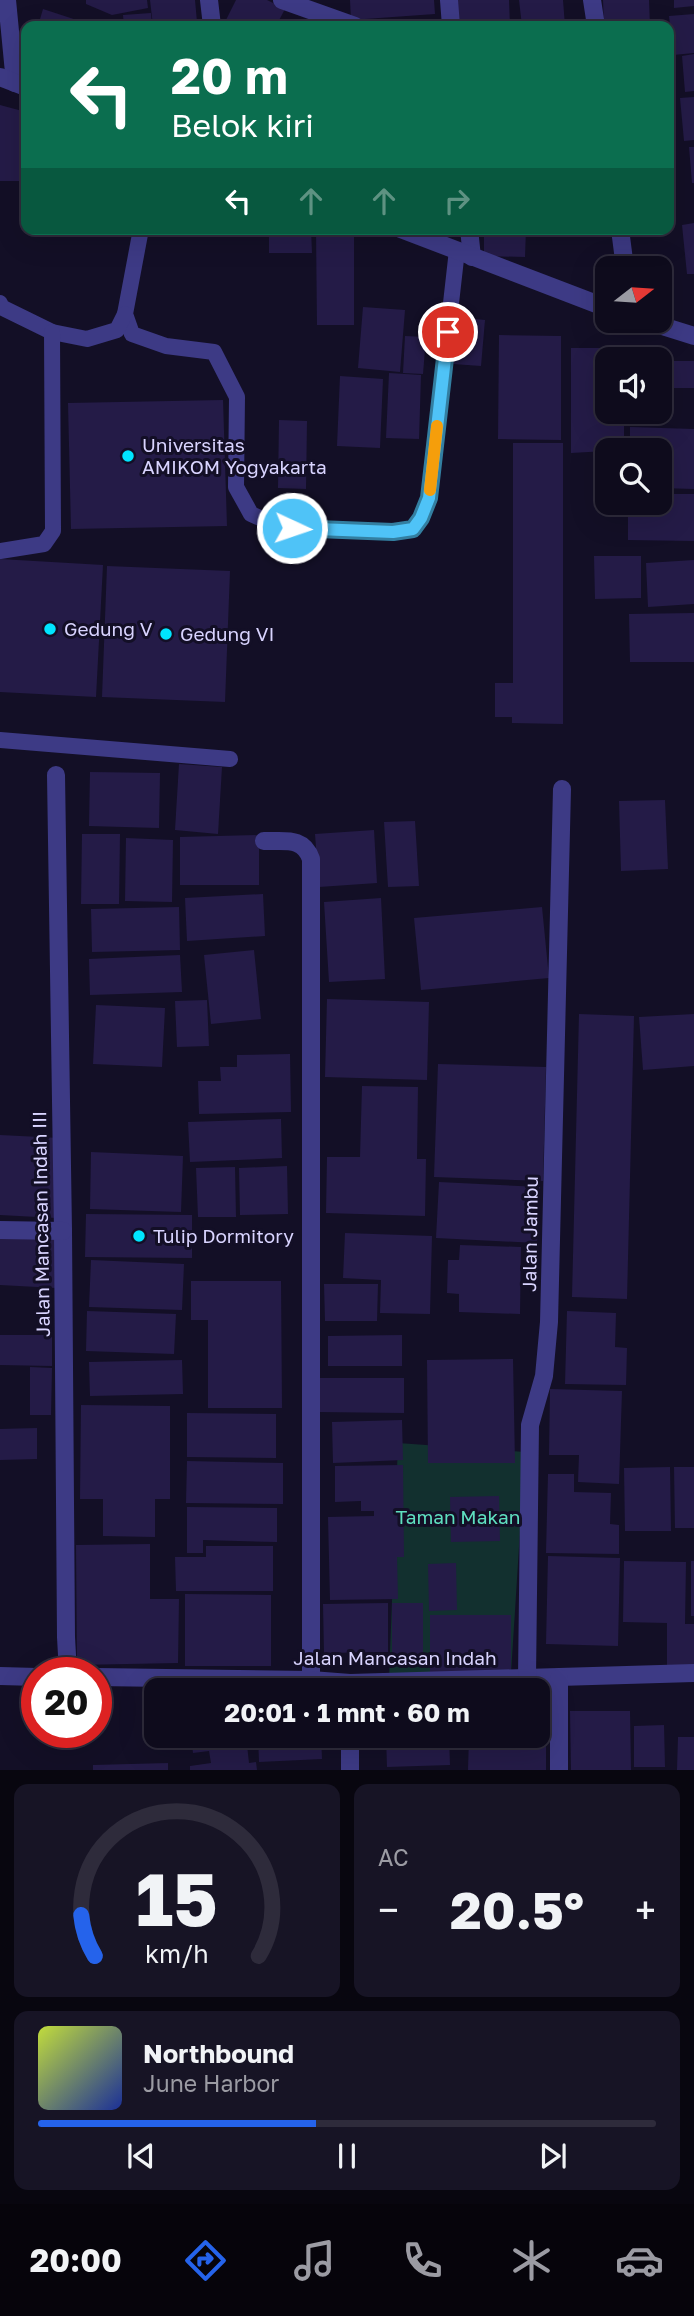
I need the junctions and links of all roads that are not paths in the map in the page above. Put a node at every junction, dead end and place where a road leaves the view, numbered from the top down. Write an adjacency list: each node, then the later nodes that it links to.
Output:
1 (7, 0): 10 (street)
2 (209, 0): 6 (street)
3 (282, 0): 7 (street)
4 (449, 0): 8 (street)
5 (592, 0): 9 (street)
6 (211, 21)
7 (341, 21)
8 (451, 21)
9 (595, 21)
10 (14, 82)
11 (140, 235): 19 (lane)
12 (417, 235): 15 (street)
13 (468, 235): 15 (street)
14 (621, 235): 16 (street)
15 (465, 253): 18 (street); 19 (lane)
16 (623, 256)
17 (0, 303): 21 (lane)
18 (595, 303)
19 (125, 314): 21 (lane)
20 (672, 329): 22 (street)
21 (51, 332): 23 (lane)
22 (694, 336)
23 (0, 551)
24 (0, 740): 25 (lane)
25 (230, 759)
26 (56, 775): 30 (street, Jalan Mancasan Indah III)
27 (562, 789): 38 (street, Jalan Jambu)
28 (264, 841): 37 (street)
29 (0, 1230): 30 (street)
30 (63, 1231): 31 (street, Jalan Mancasan Indah III)
31 (67, 1657)
32 (694, 1673): 40 (street, Jalan Mancasan Indah)
33 (0, 1676): 34 (street)
34 (21, 1677)
35 (112, 1677): 36 (street, Jalan Mancasan Indah)
36 (168, 1678)
37 (311, 1678)
38 (527, 1678)
39 (550, 1678): 40 (street, Jalan Mancasan Indah)
40 (559, 1678): 43 (street)
41 (350, 1748): 42 (street)
42 (350, 1770)
43 (559, 1770)

